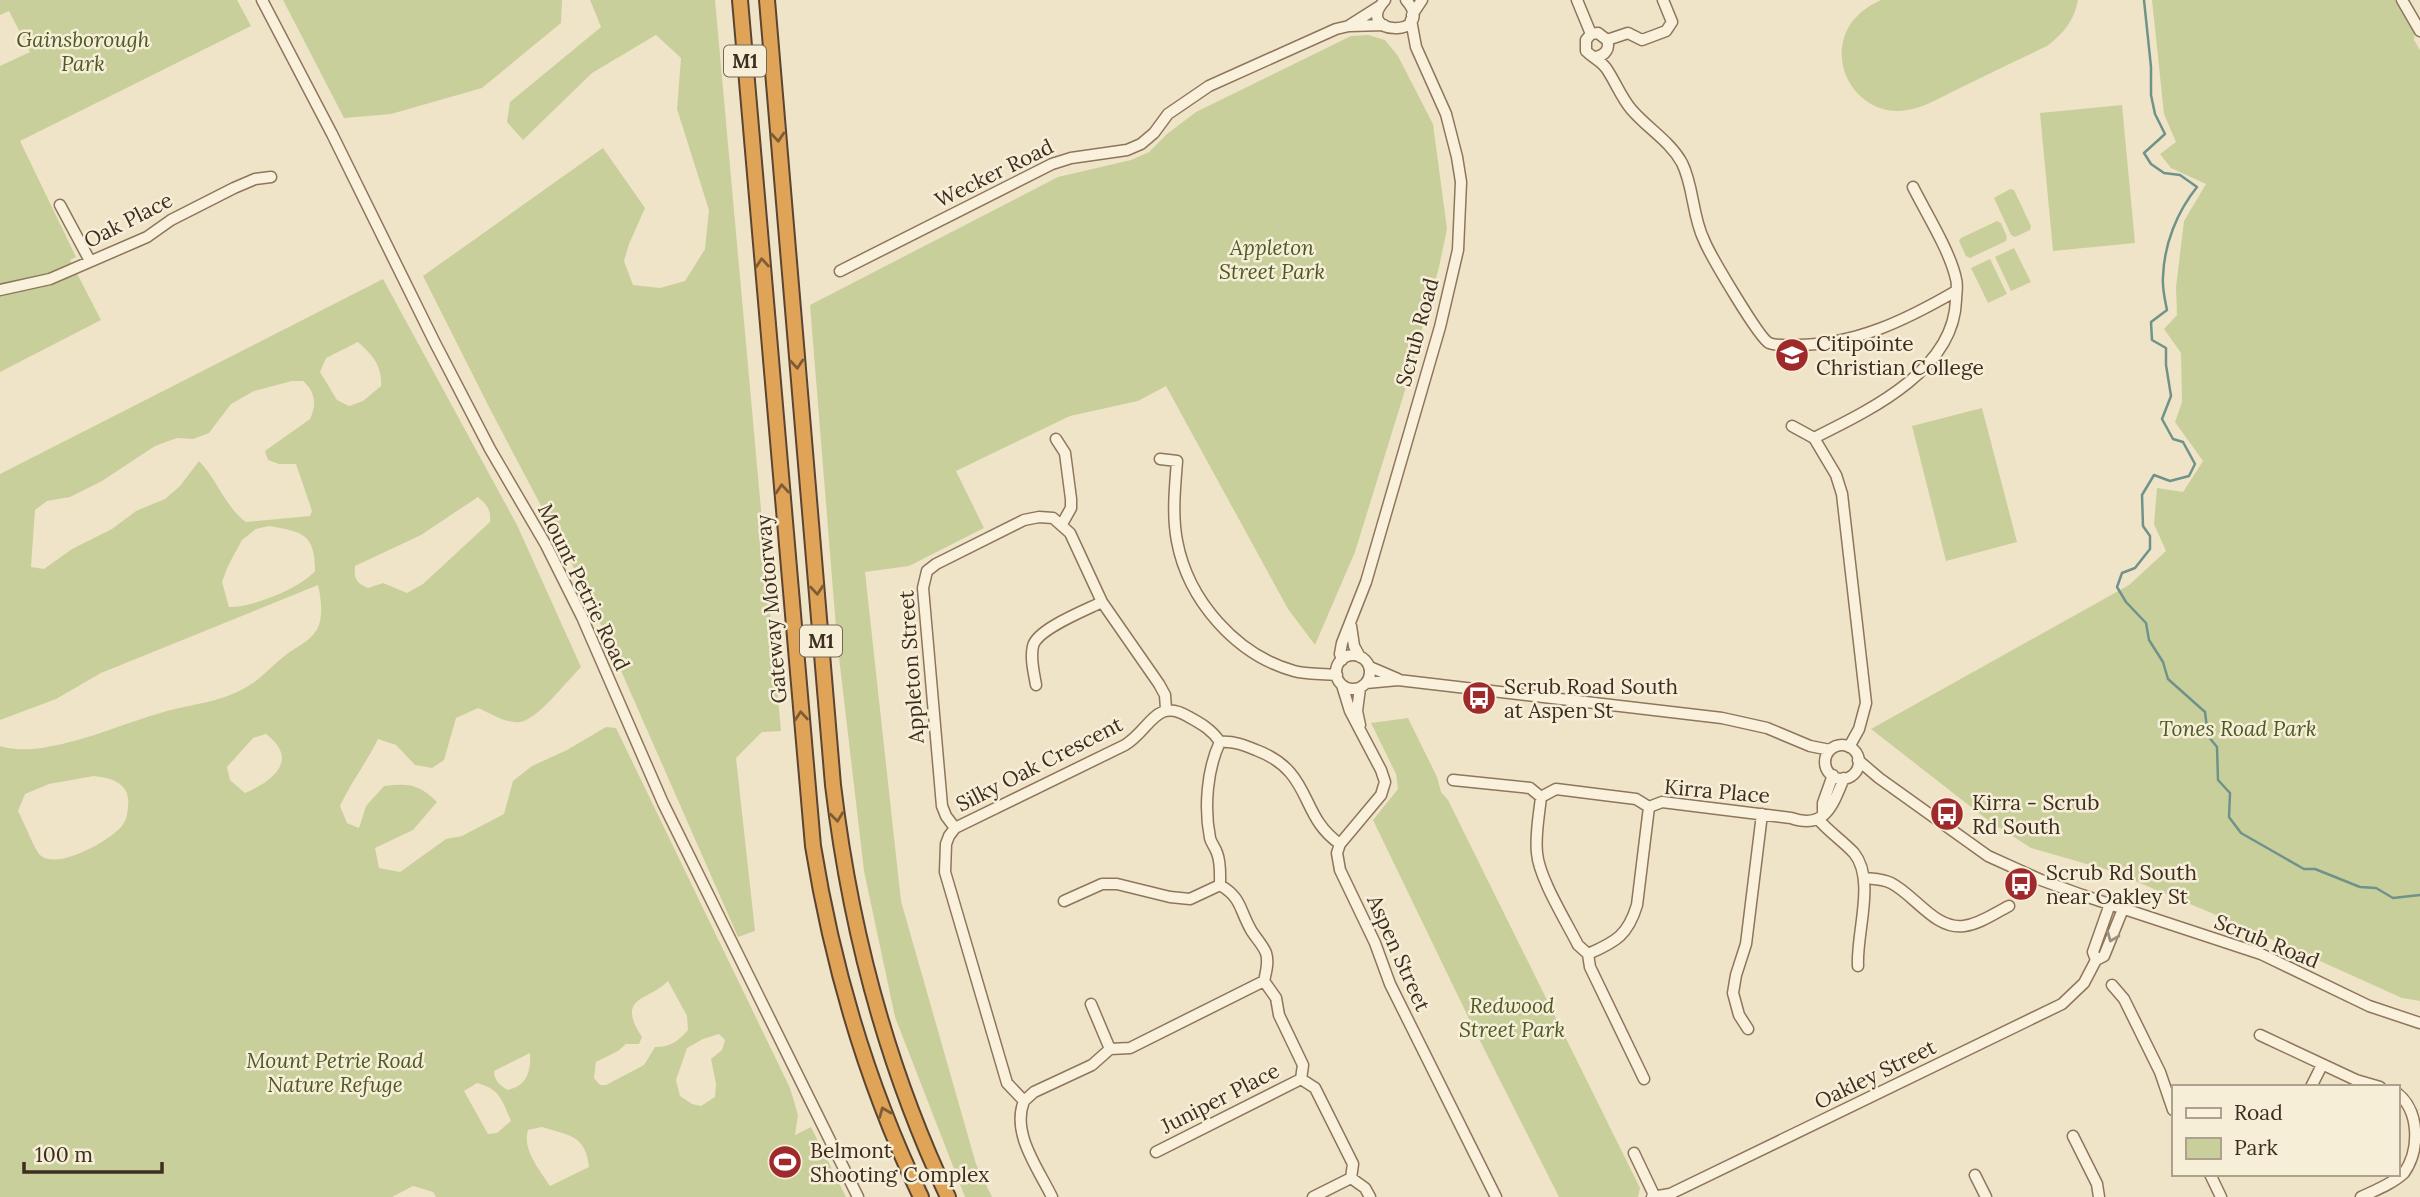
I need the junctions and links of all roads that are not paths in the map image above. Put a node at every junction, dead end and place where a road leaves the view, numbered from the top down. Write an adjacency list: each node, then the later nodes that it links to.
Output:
1 (262, 0): 91 (street, Mount Petrie Road)
2 (740, 0): 92 (highway, Gateway Motorway / M1, one-way to 2)
3 (766, 0): 93 (highway, M1, one-way to 93)
4 (1406, 0): 10 (street)
5 (1422, 0): 10 (street, Wecker Road)
6 (1577, 0): 14 (street)
7 (1663, 0): 15 (street)
8 (2402, 0): 13 (street)
9 (1383, 3): 11 (street, Wecker Road); 12 (street, Wecker Road)
10 (1411, 17): 12 (street, Wecker Road); 16 (street, Scrub Road)
11 (1349, 26): 12 (street, Wecker Road); 22 (street, Wecker Road)
12 (1388, 28): 16 (street, Scrub Road)
13 (2420, 31)
14 (1591, 34): 15 (street); 17 (street)
15 (1607, 40): 17 (street)
16 (1416, 47): 31 (street, Scrub Road)
17 (1596, 57): 24 (street)
18 (271, 177): 21 (street, Oak Place)
19 (1913, 187): 24 (street)
20 (60, 205): 21 (street)
21 (90, 261): 23 (street, Oak Place)
22 (840, 271)
23 (0, 290)
24 (1956, 291): 26 (street)
25 (1792, 426): 26 (street)
26 (1814, 438): 44 (street)
27 (1056, 439): 29 (street)
28 (1160, 459): 35 (street)
29 (1062, 524): 30 (street); 57 (street, Appleton Street)
30 (1102, 602): 37 (street); 40 (street)
31 (1351, 625): 32 (street); 33 (street, Scrub Road)
32 (1360, 657): 33 (street); 34 (street)
33 (1342, 660): 35 (street)
34 (1370, 667): 36 (street); 39 (street)
35 (1337, 675): 38 (street)
36 (1398, 680): 39 (street); 43 (street)
37 (1036, 685)
38 (1342, 685): 39 (street); 41 (street)
39 (1363, 686): 41 (street)
40 (1166, 709): 42 (street); 57 (street, Silky Oak Crescent)
41 (1361, 729): 58 (street)
42 (1220, 742): 58 (street); 60 (street)
43 (1810, 746): 45 (street); 47 (street)
44 (1849, 747): 45 (street); 46 (street)
45 (1830, 750): 47 (street)
46 (1858, 760): 48 (street); 51 (street, Scrub Road)
47 (1825, 762): 49 (street)
48 (1855, 772): 50 (street); 51 (street, Scrub Road)
49 (1833, 775): 50 (street); 56 (street)
50 (1844, 778): 56 (street)
51 (1880, 778): 62 (street, Scrub Road)
52 (1453, 780): 53 (street)
53 (1541, 797): 54 (street, Kirra Place); 65 (street)
54 (1649, 807): 55 (street, Kirra Place); 65 (street)
55 (1762, 814): 56 (street, Kirra Place); 72 (street)
56 (1821, 817): 59 (street)
57 (955, 828): 82 (street, Silky Oak Crescent)
58 (1340, 844): 97 (street, Aspen Street)
59 (1864, 878): 63 (street); 67 (street)
60 (1220, 885): 61 (street); 68 (street)
61 (1064, 901)
62 (2110, 904): 64 (street, Scrub Road); 66 (street, Oakley Street)
63 (2009, 906)
64 (2123, 909): 66 (street, Oakley Street, one-way to 66); 71 (street, Scrub Road)
65 (1588, 954): 77 (street)
66 (2096, 960): 90 (street, Oakley Street)
67 (1858, 966)
68 (1264, 981): 74 (street); 76 (street)
69 (2112, 985): 80 (street)
70 (1091, 1004): 74 (street)
71 (2420, 1023)
72 (1748, 1029)
73 (2260, 1035): 75 (street)
74 (1110, 1049): 82 (street)
75 (2322, 1065): 78 (street); 79 (street)
76 (1301, 1079): 85 (street, Juniper Place); 89 (street)
77 (1644, 1079)
78 (2312, 1085)
79 (2373, 1085)
80 (2170, 1089): 83 (street)
81 (2399, 1094): 101 (street)
82 (1024, 1101): 94 (street)
83 (2172, 1109)
84 (2073, 1136): 99 (street)
85 (1156, 1152)
86 (1634, 1153): 90 (street)
87 (1975, 1175): 98 (street)
88 (2211, 1176): 100 (street)
89 (1351, 1178): 95 (street); 96 (street)
90 (1653, 1196)
91 (858, 1197)
92 (921, 1197)
93 (948, 1197)
94 (1052, 1197)
95 (1313, 1197)
96 (1370, 1197)
97 (1496, 1197)
98 (1986, 1197)
99 (2099, 1197)
100 (2221, 1197)
101 (2361, 1197)

